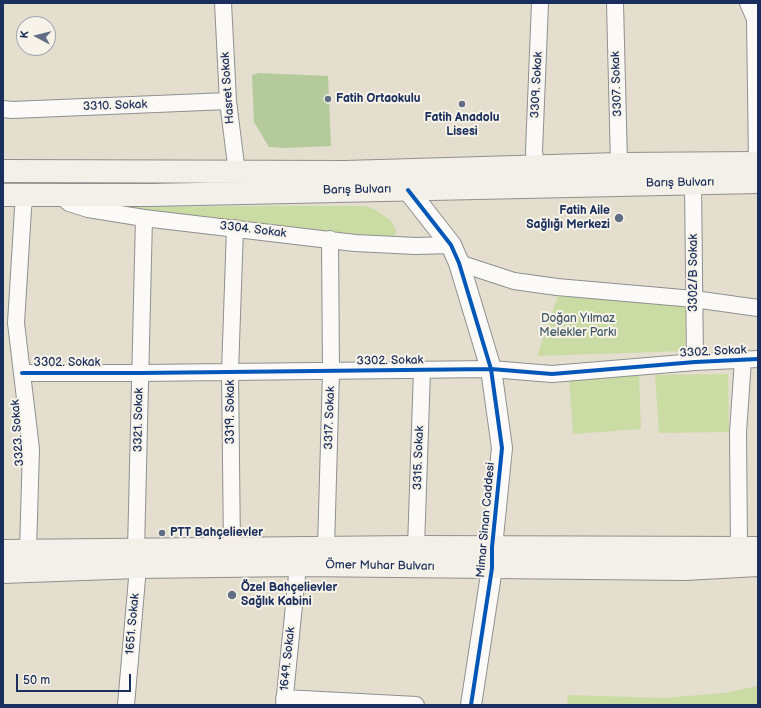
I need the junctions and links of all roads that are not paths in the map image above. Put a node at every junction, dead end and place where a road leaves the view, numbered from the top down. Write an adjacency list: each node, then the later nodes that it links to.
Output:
1 (223, 3): 5 (street, Hasret Sokak)
2 (540, 3): 8 (street, 3309. Sokak)
3 (615, 3): 7 (street, 3307. Sokak)
4 (752, 4): 9 (street)
5 (228, 101): 6 (street, 3310. Sokak); 11 (street, Hasret Sokak)
6 (3, 109)
7 (619, 164): 8 (main road, Barış Bulvarı); 9 (main road, Barış Bulvarı)
8 (536, 168): 11 (main road, Barış Bulvarı)
9 (758, 169): 12 (main road, Barış Bulvarı)
10 (3, 171): 11 (main road, Barış Bulvarı)
11 (237, 173)
12 (693, 183): 13 (main road, Barış Bulvarı); 22 (street, 3302/B Sokak)
13 (408, 190): 16 (main road, Barış Bulvarı); 20 (street, Mimar Sinan Caddesi)
14 (3, 195): 15 (main road, Barış Bulvarı)
15 (25, 195): 16 (main road, Barış Bulvarı); 30 (street, 3323. Sokak)
16 (60, 195): 17 (street, 3304. Sokak)
17 (144, 218): 18 (street, 3304. Sokak); 31 (street, 3321. Sokak)
18 (235, 228): 19 (street, 3304. Sokak); 28 (street, 3319. Sokak)
19 (330, 239): 20 (street, 3304. Sokak); 29 (street, 3317. Sokak)
20 (451, 245): 21 (street, Mimar Sinan Caddesi)
21 (459, 263): 22 (street); 26 (street, Mimar Sinan Caddesi)
22 (694, 299): 23 (street); 25 (street, 3302/B Sokak)
23 (758, 308)
24 (750, 359): 25 (street, 3302. Sokak); 35 (street)
25 (695, 362): 26 (street, 3302. Sokak)
26 (491, 369): 27 (street, 3302. Sokak); 38 (street, Mimar Sinan Caddesi)
27 (422, 370): 29 (street, 3302. Sokak); 32 (street, 3315. Sokak)
28 (230, 372): 29 (street, 3302. Sokak); 31 (street, 3302. Sokak); 34 (street, 3319. Sokak)
29 (331, 372): 33 (street, 3317. Sokak)
30 (22, 373): 31 (street, 3302. Sokak); 36 (street, 3323. Sokak)
31 (140, 373): 39 (street, 3321. Sokak)
32 (416, 547): 33 (main road, Ömer Muhar Bulvarı); 38 (main road, Ömer Muhar Bulvarı)
33 (326, 548): 34 (main road, Ömer Muhar Bulvarı)
34 (232, 549): 39 (main road, Ömer Muhar Bulvarı)
35 (749, 549): 38 (main road, Ömer Muhar Bulvarı)
36 (28, 550): 37 (main road, Ömer Muhar Bulvarı); 39 (main road, Ömer Muhar Bulvarı)
37 (3, 551)
38 (492, 557): 40 (main road, Ömer Muhar Bulvarı); 41 (main road, Ömer Muhar Bulvarı); 46 (street, Mimar Sinan Caddesi)
39 (137, 559): 40 (main road, Ömer Muhar Bulvarı); 42 (main road, Ömer Muhar Bulvarı); 44 (street, 1651. Sokak)
40 (298, 565): 43 (street, 1649. Sokak)
41 (758, 566)
42 (3, 572)
43 (284, 701): 45 (street)
44 (126, 705)
45 (416, 705)
46 (471, 705)

